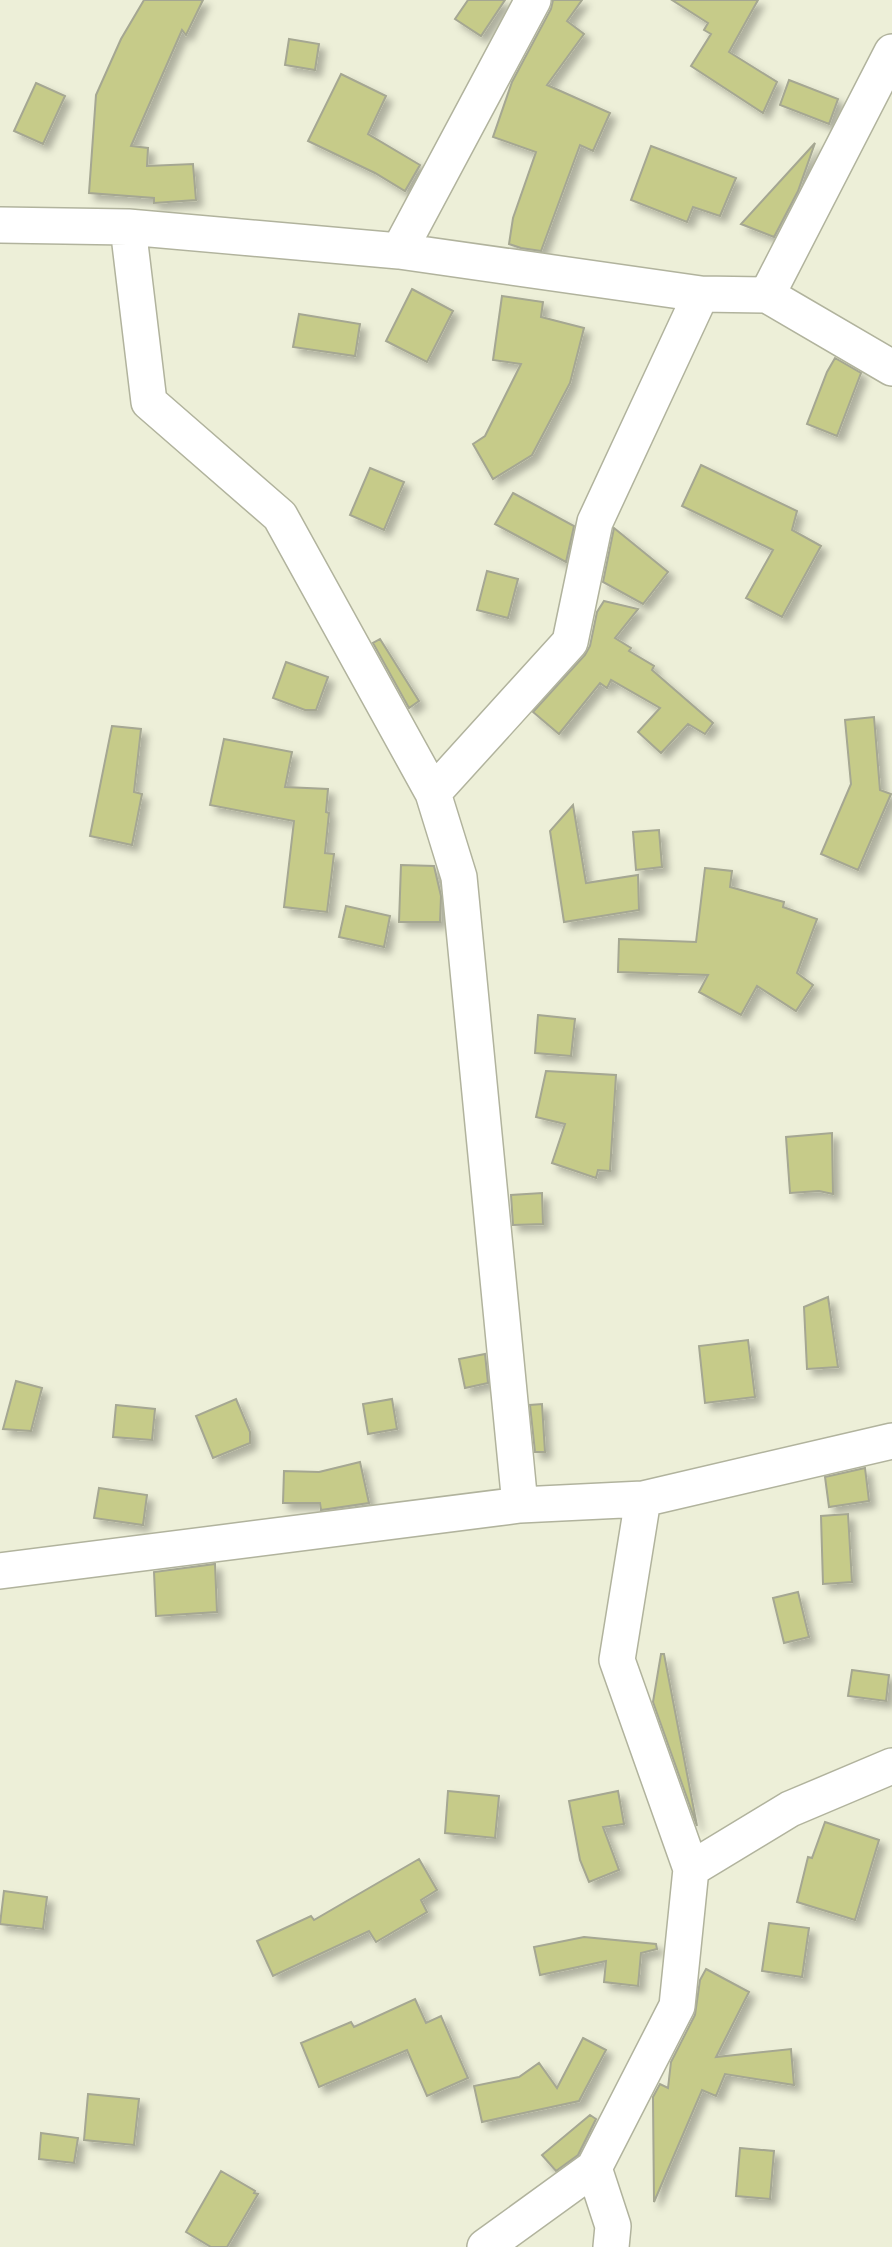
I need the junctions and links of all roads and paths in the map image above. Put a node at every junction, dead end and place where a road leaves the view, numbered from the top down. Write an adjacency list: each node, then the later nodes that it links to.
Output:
1 (533, 0): 5 (street)
2 (892, 52): 7 (street)
3 (0, 225): 4 (street)
4 (128, 227): 5 (street); 9 (street)
5 (399, 251): 6 (street)
6 (701, 293): 7 (street); 9 (street)
7 (767, 295): 8 (street)
8 (892, 368)
9 (433, 793): 12 (street)
10 (892, 1441): 11 (street)
11 (643, 1500): 12 (street); 15 (street)
12 (520, 1505): 13 (street)
13 (0, 1571)
14 (892, 1766): 15 (street)
15 (691, 1869): 16 (street)
16 (594, 2168): 17 (street); 18 (street)
17 (485, 2247)
18 (611, 2247)

